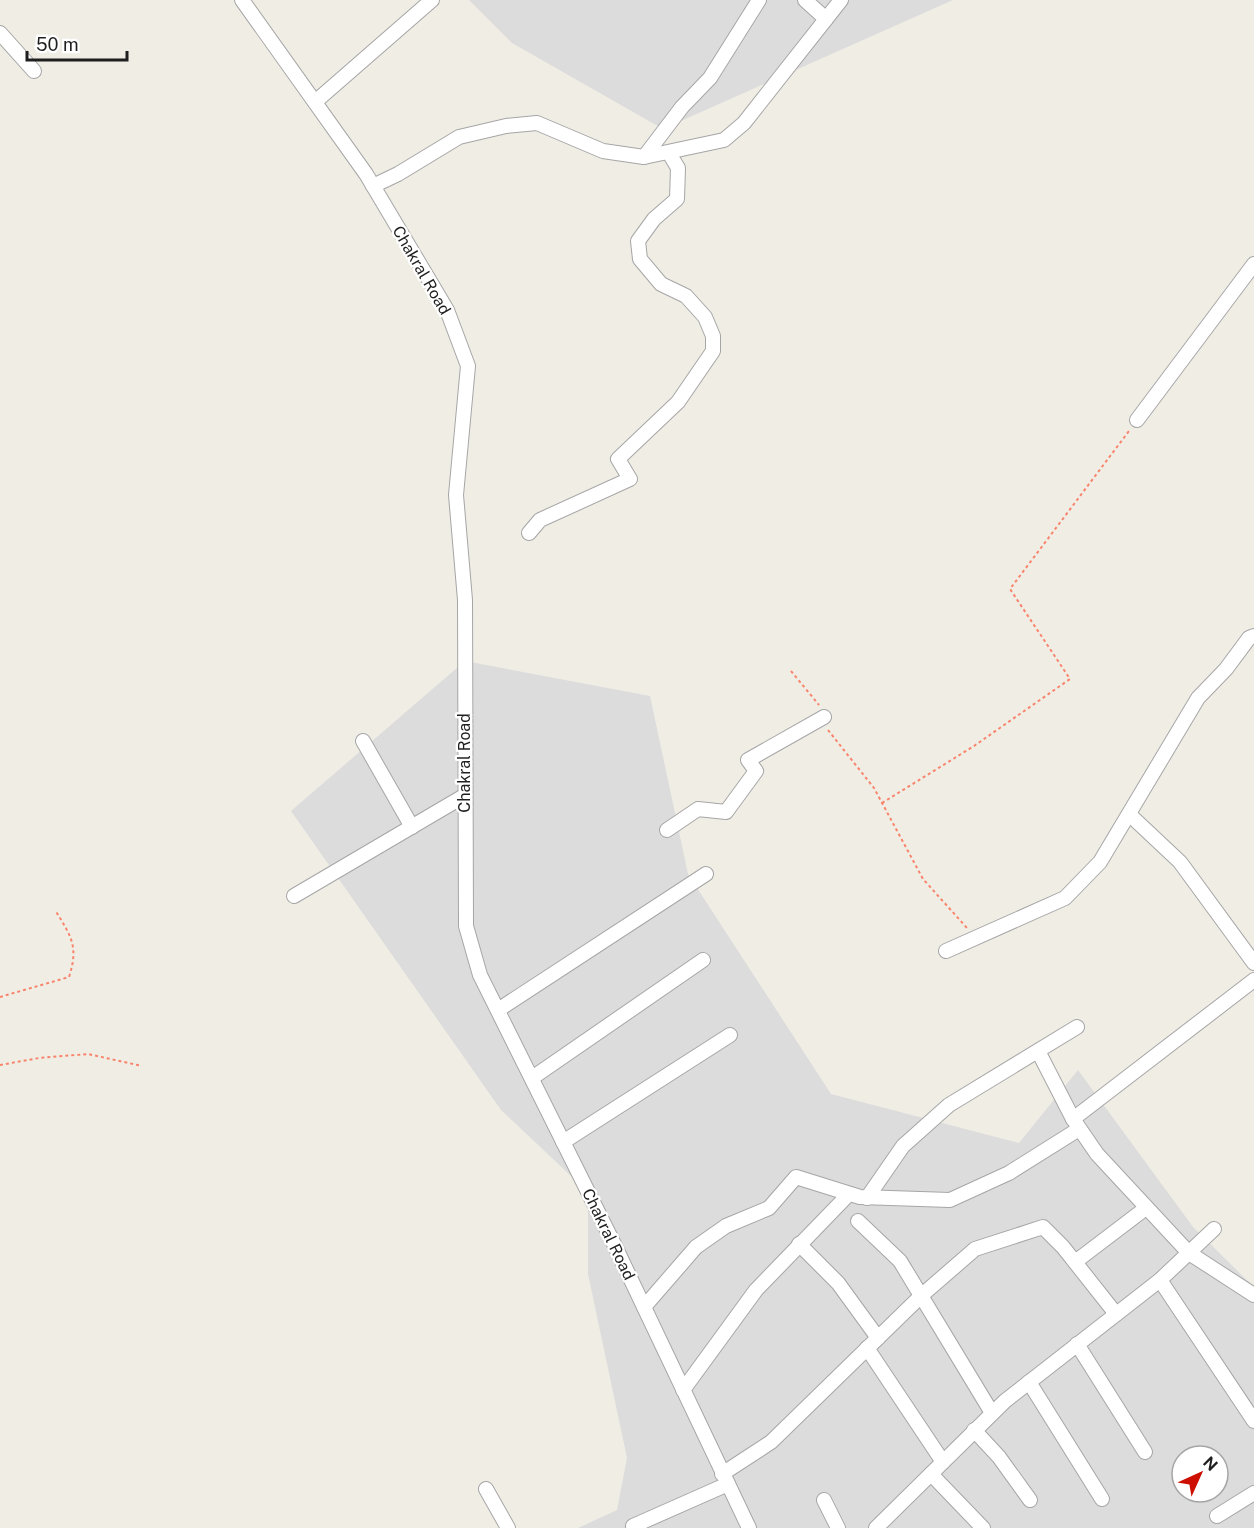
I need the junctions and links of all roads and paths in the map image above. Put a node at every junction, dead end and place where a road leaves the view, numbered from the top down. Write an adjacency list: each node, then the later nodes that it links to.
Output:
1 (242, 0): 9 (street, Chakral Road)
2 (432, 0): 9 (street)
3 (759, 0): 11 (street)
4 (805, 0): 6 (street)
5 (842, 0): 6 (street)
6 (826, 19): 10 (street)
7 (0, 33): 8 (street)
8 (34, 71)
9 (315, 102): 12 (street, Chakral Road)
10 (669, 153): 11 (street); 15 (street)
11 (644, 157): 12 (street)
12 (373, 186): 20 (street, Chakral Road)
13 (1254, 264): 14 (street)
14 (1137, 420): 21 (path)
15 (529, 533)
16 (1254, 636): 22 (street)
17 (791, 672): 18 (path)
18 (824, 717): 21 (path); 24 (street)
19 (363, 741): 23 (street)
20 (464, 796): 23 (street); 34 (street, Chakral Road)
21 (882, 803): 28 (path)
22 (1130, 815): 28 (street); 31 (street)
23 (412, 827): 26 (street)
24 (667, 830)
25 (706, 874): 34 (street)
26 (294, 896)
27 (55, 910): 33 (path)
28 (974, 938): 29 (street)
29 (946, 951)
30 (703, 960): 40 (street)
31 (1254, 963)
32 (1254, 980): 41 (street)
33 (0, 997)
34 (498, 1011): 40 (street, Chakral Road)
35 (1077, 1027): 37 (street)
36 (730, 1035): 42 (street)
37 (1038, 1051): 41 (street); 44 (street)
38 (0, 1065): 39 (path)
39 (142, 1066)
40 (532, 1078): 42 (street, Chakral Road)
41 (1076, 1124): 44 (street); 45 (street)
42 (563, 1142): 54 (street, Chakral Road)
43 (849, 1194): 44 (street); 48 (street); 54 (street)
44 (867, 1198)
45 (1146, 1208): 49 (street); 50 (street)
46 (858, 1221): 52 (street)
47 (1214, 1229): 49 (street)
48 (799, 1244): 56 (street); 59 (street)
49 (1189, 1253): 51 (street); 53 (street)
50 (1075, 1262): 52 (street); 55 (street)
51 (1160, 1281): 55 (street); 61 (street)
52 (922, 1295): 56 (street); 60 (street)
53 (1254, 1295)
54 (644, 1307): 59 (street, Chakral Road)
55 (1116, 1314): 57 (street)
56 (873, 1343): 64 (street); 66 (street)
57 (1077, 1344): 58 (street); 63 (street)
58 (1029, 1382): 60 (street); 69 (street)
59 (683, 1390): 66 (street, Chakral Road)
60 (992, 1413): 62 (street)
61 (1254, 1421)
62 (974, 1430): 64 (street); 71 (street)
63 (1145, 1452)
64 (943, 1462): 65 (street)
65 (931, 1474): 77 (street); 78 (street)
66 (725, 1479): 74 (street); 75 (street, Chakral Road)
67 (486, 1489): 73 (street)
68 (1254, 1493): 72 (street)
69 (1102, 1499)
70 (824, 1500): 76 (street)
71 (1030, 1500)
72 (1217, 1516)
73 (508, 1528)
74 (634, 1528)
75 (749, 1528)
76 (838, 1528)
77 (876, 1528)
78 (983, 1528)

